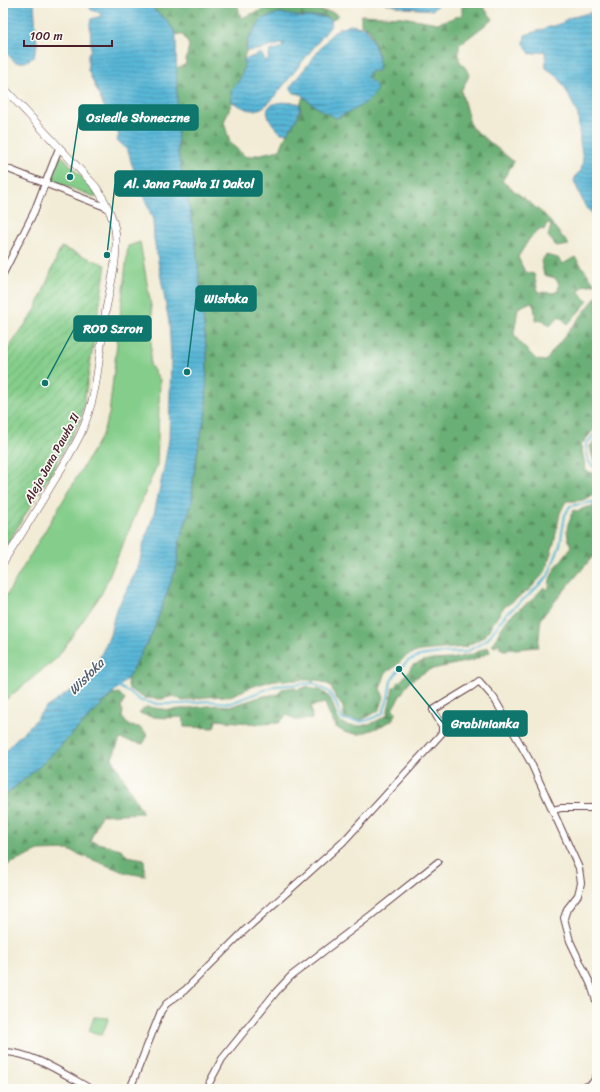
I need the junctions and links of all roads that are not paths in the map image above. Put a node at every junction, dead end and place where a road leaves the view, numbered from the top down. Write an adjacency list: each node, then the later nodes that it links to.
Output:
1 (3, 87): 2 (street, Aleja Jana Pawła II)
2 (59, 148): 4 (street); 5 (street, Aleja Jana Pawła II)
3 (3, 167): 4 (street)
4 (45, 183): 5 (street); 6 (street)
5 (108, 208): 7 (street, Aleja Jana Pawła II)
6 (3, 274)
7 (3, 563)
8 (597, 808): 9 (street)
9 (553, 810): 11 (street); 16 (street)
10 (438, 862): 17 (street)
11 (597, 1004)
12 (3, 1052): 15 (street)
13 (597, 1075): 14 (street)
14 (594, 1084): 18 (street)
15 (91, 1089)
16 (130, 1089)
17 (206, 1089)
18 (580, 1089)

